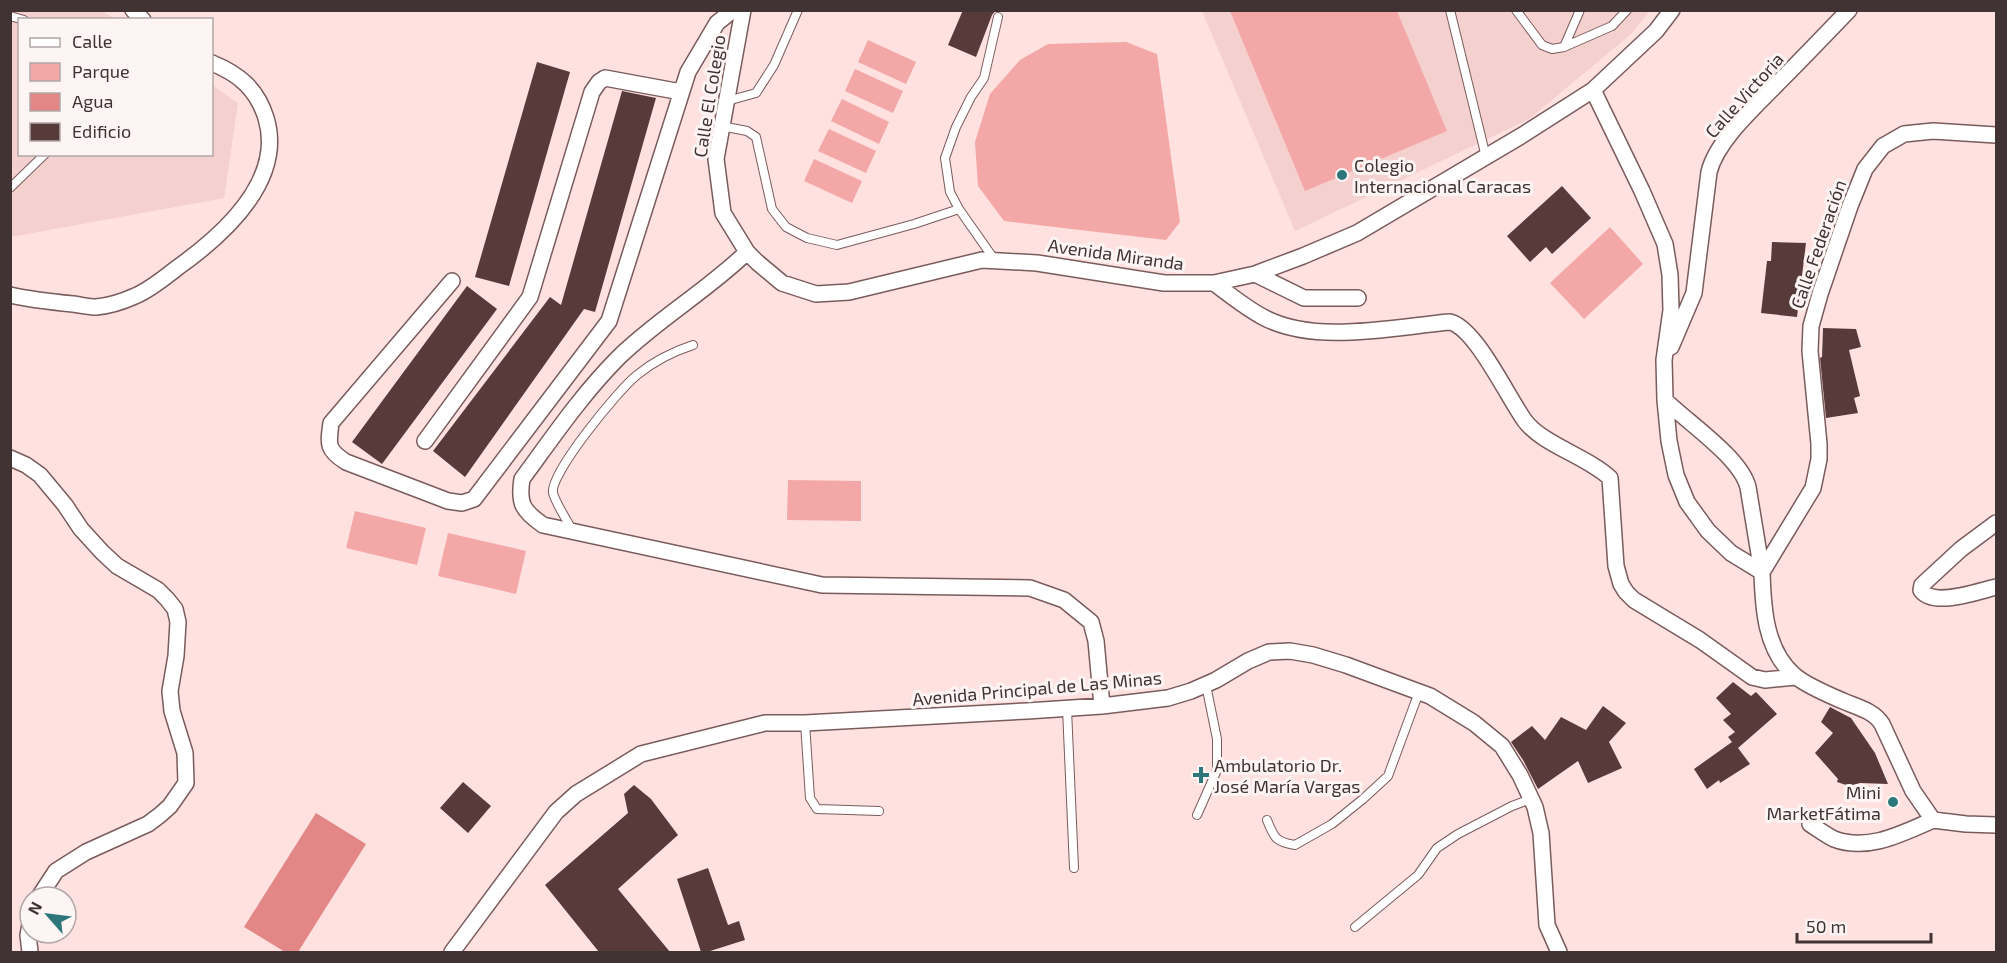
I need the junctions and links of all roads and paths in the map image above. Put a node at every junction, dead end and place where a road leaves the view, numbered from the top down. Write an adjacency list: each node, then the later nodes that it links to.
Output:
1 (733, 10): 14 (street)
2 (743, 10): 15 (street, Calle El Colegio)
3 (798, 10): 15 (lane)
4 (1450, 10): 19 (lane)
5 (1516, 10): 11 (lane)
6 (1580, 10): 11 (lane)
7 (1627, 10): 11 (lane)
8 (1672, 10): 13 (street, Avenida Miranda)
9 (1849, 10): 30 (street, Calle Victoria)
10 (999, 17): 21 (lane)
11 (1564, 47)
12 (213, 63): 27 (street)
13 (1593, 90): 19 (street, Avenida Miranda); 30 (street)
14 (681, 92): 25 (street); 32 (street)
15 (725, 102): 16 (street, Calle El Colegio)
16 (722, 126): 21 (lane); 22 (street, Calle El Colegio)
17 (1996, 135): 36 (street, Calle Federación)
18 (43, 156): 20 (lane)
19 (1486, 157): 24 (street, Avenida Miranda)
20 (10, 188)
21 (959, 209): 23 (lane)
22 (747, 252): 23 (street, Avenida Miranda); 35 (street)
23 (995, 261): 26 (street, Avenida Miranda)
24 (1255, 273): 26 (street, Avenida Miranda); 28 (street)
25 (452, 281)
26 (1214, 283): 38 (street)
27 (10, 295)
28 (1358, 298)
29 (693, 345): 35 (lane)
30 (1664, 360): 31 (street)
31 (1665, 400): 36 (street); 36 (street)
32 (425, 441)
33 (10, 458): 52 (street)
34 (1996, 523): 37 (street)
35 (573, 531): 41 (street)
36 (1762, 572): 38 (street)
37 (1996, 587)
38 (1796, 677): 48 (street)
39 (1206, 684): 40 (street, Avenida Principal de Las Minas); 41 (street, Avenida Principal de Las Minas); 46 (lane)
40 (1419, 692): 44 (street, Avenida Principal de Las Minas); 47 (lane)
41 (1102, 706): 42 (street, Avenida Principal de Las Minas)
42 (1067, 709): 43 (street, Avenida Principal de Las Minas); 51 (lane)
43 (805, 723): 45 (lane); 54 (street, Avenida Principal de Las Minas)
44 (1531, 799): 53 (lane); 55 (street, Avenida Principal de Las Minas)
45 (879, 811)
46 (1197, 815)
47 (1267, 820)
48 (1933, 820): 49 (street); 50 (street)
49 (1810, 824)
50 (1996, 825)
51 (1074, 868)
52 (45, 885)
53 (1355, 927)
54 (452, 952)
55 (1559, 952)

